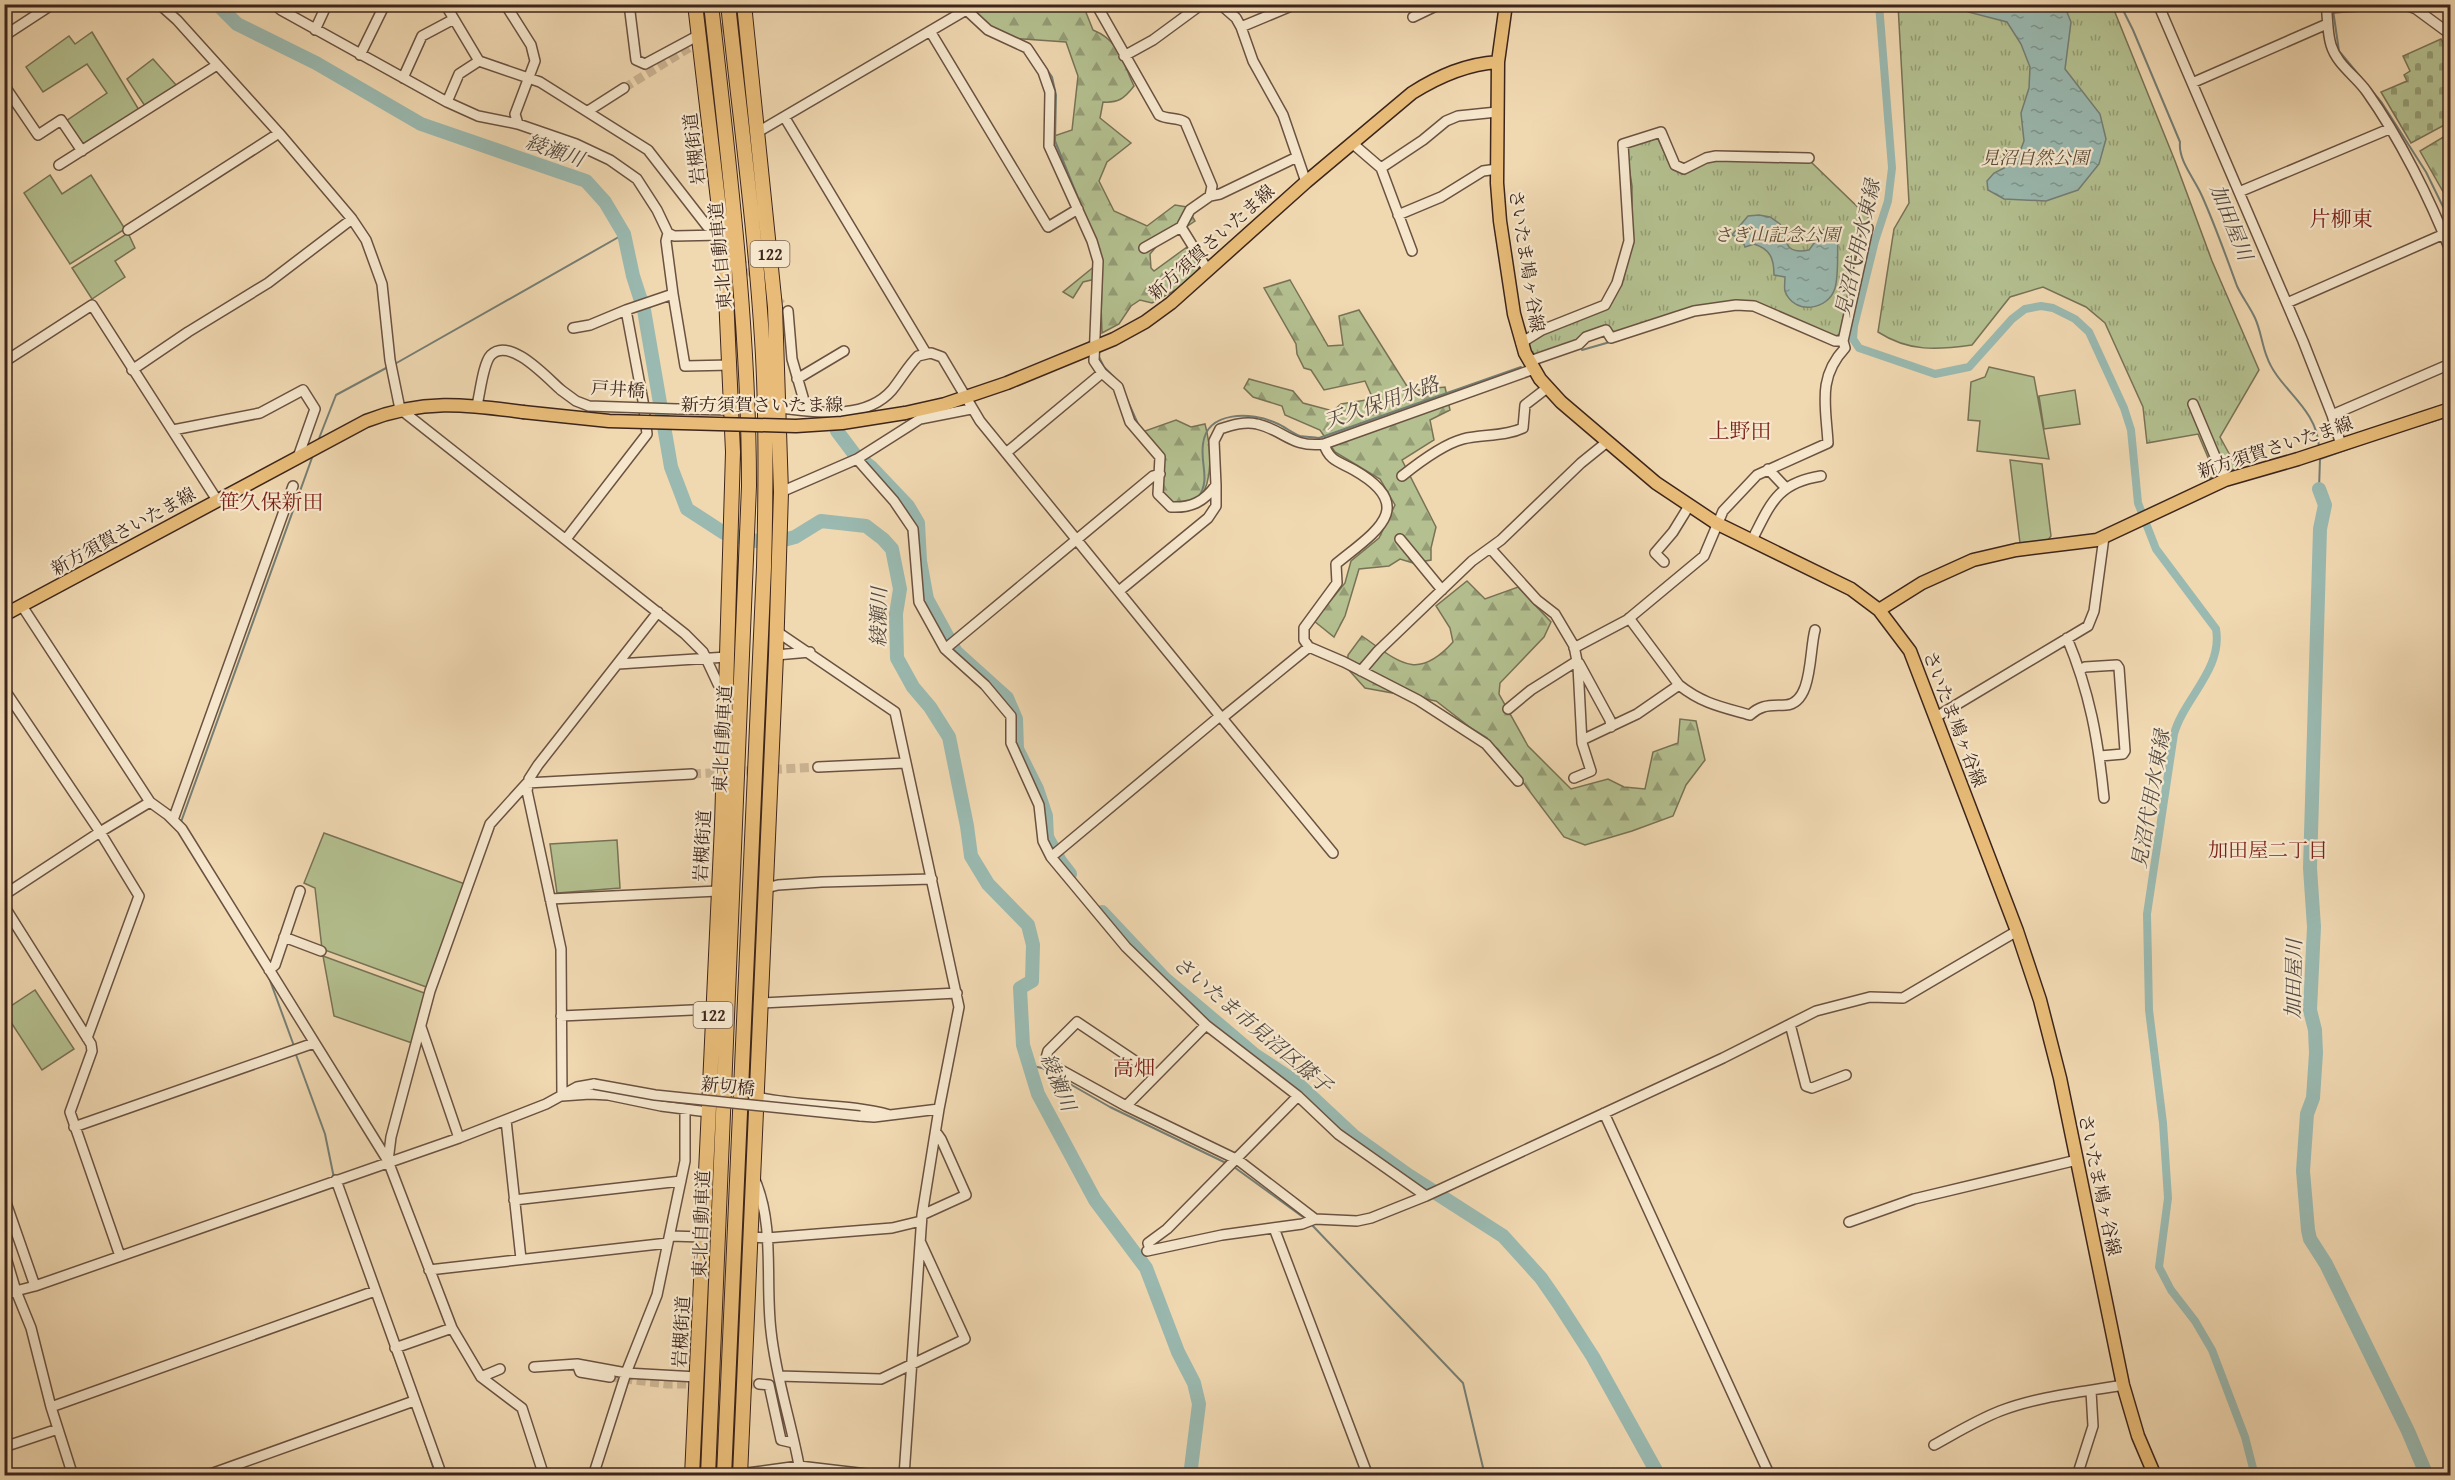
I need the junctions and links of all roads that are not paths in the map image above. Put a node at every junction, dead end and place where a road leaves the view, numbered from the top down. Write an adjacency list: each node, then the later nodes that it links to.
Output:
1 (52, 4): 32 (street)
2 (159, 4): 37 (street)
3 (274, 4): 28 (street)
4 (327, 4): 28 (street)
5 (385, 4): 33 (street)
6 (445, 4): 25 (street)
7 (628, 4): 31 (street)
8 (695, 4): 31 (highway, 岩槻街道 / 122)
9 (711, 4): 259 (highway, 東北自動車道)
10 (728, 4): 260 (highway, 東北自動車道)
11 (744, 4): 49 (highway, 122)
12 (1096, 4): 34 (street)
13 (1202, 4): 34 (street)
14 (1220, 4): 27 (street)
15 (1296, 4): 27 (street)
16 (1415, 4): 17 (street)
17 (1440, 4)
18 (1506, 4): 36 (main road, さいたま鳩ヶ谷線)
19 (2158, 4): 40 (street)
20 (2389, 4): 23 (street)
21 (2403, 4): 30 (street)
22 (508, 5): 38 (street)
23 (2326, 6): 26 (street)
24 (963, 7): 29 (street); 61 (street)
25 (454, 19): 35 (street); 39 (street)
26 (2327, 24): 40 (street); 48 (street)
27 (1241, 27): 53 (street)
28 (315, 30): 33 (street)
29 (930, 31): 46 (street); 61 (street)
30 (2451, 34)
31 (699, 35): 70 (highway, 岩槻街道 / 122)
32 (4, 36)
33 (360, 55): 39 (street)
34 (1124, 56): 60 (street)
35 (479, 61): 38 (street); 43 (street)
36 (1498, 62): 45 (main road, さいたま鳩ヶ谷線); 51 (main road, 新方須賀さいたま線)
37 (217, 64): 50 (street); 52 (street)
38 (528, 77): 44 (street); 47 (street)
39 (403, 78): 43 (street)
40 (2192, 83): 59 (street)
41 (4, 85): 52 (street)
42 (624, 87): 44 (street)
43 (447, 102): 47 (street)
44 (588, 111): 64 (street)
45 (1497, 112): 56 (street); 57 (main road, さいたま鳩ヶ谷線)
46 (785, 118): 49 (street); 84 (street)
47 (518, 124): 68 (street)
48 (2389, 129): 59 (street); 69 (street)
49 (758, 132): 96 (highway, 122)
50 (279, 133): 63 (street); 67 (street)
51 (1352, 143): 56 (street); 58 (main road, 新方須賀さいたま線)
52 (82, 151): 55 (street)
53 (1297, 157): 58 (street); 60 (street)
54 (1809, 158): 81 (street)
55 (59, 165)
56 (1381, 168): 62 (street)
57 (1497, 169): 62 (street); 81 (main road, さいたま鳩ヶ谷線)
58 (1306, 182): 74 (main road, 新方須賀さいたま線)
59 (2239, 192): 76 (street)
60 (1210, 196): 65 (street)
61 (1078, 209): 82 (street)
62 (1398, 215): 73 (street)
63 (352, 219): 89 (street); 98 (street)
64 (707, 226)
65 (1181, 227): 71 (street); 74 (street)
66 (1868, 228): 80 (street)
67 (128, 230)
68 (668, 233): 70 (street); 75 (street)
69 (2444, 234): 72 (street); 76 (street)
70 (722, 235): 87 (highway, 岩槻街道 / 122)
71 (1144, 248)
72 (2451, 250)
73 (1412, 251)
74 (1208, 269): 82 (main road, 新方須賀さいたま線)
75 (673, 294): 77 (street); 87 (street)
76 (2287, 303): 101 (street)
77 (626, 310): 79 (street); 122 (street)
78 (788, 311): 91 (street)
79 (573, 328)
80 (1843, 341): 88 (street); 109 (street)
81 (1521, 343): 88 (main road, さいたま鳩ヶ谷線)
82 (1093, 347): 90 (street); 93 (main road, 新方須賀さいたま線)
83 (844, 351): 91 (street)
84 (926, 353): 93 (street); 100 (street)
85 (4, 362): 89 (street)
86 (2451, 364): 101 (street)
87 (731, 365): 99 (highway, 岩槻街道 / 122)
88 (1532, 365): 92 (main road, さいたま鳩ヶ谷線); 104 (street)
89 (132, 370): 102 (street)
90 (1102, 373): 106 (street); 110 (street)
91 (797, 379): 100 (street)
92 (1547, 388): 103 (main road, さいたま鳩ヶ谷線); 111 (street)
93 (968, 404): 95 (main road, 新方須賀さいたま線, bridge); 106 (street); 108 (street)
94 (2193, 404): 113 (street)
95 (477, 405): 98 (main road, 新方須賀さいたま線); 99 (street, 戸井橋, bridge)
96 (780, 408): 100 (street); 117 (highway, 122)
97 (2451, 409): 105 (main road, 新方須賀さいたま線)
98 (400, 410): 107 (main road, 新方須賀さいたま線); 122 (street)
99 (733, 410): 143 (highway, 岩槻街道 / 122)
100 (807, 411)
101 (2332, 415): 105 (street)
102 (173, 430): 107 (street); 118 (street)
103 (1607, 442): 119 (main road, さいたま鳩ヶ谷線); 126 (street)
104 (1324, 444): 114 (street); 139 (street)
105 (2341, 445): 113 (main road, 新方須賀さいたま線)
106 (1006, 453): 123 (street)
107 (298, 457): 118 (main road, 新方須賀さいたま線)
108 (857, 459): 117 (street); 138 (street)
109 (1768, 469): 116 (street); 120 (street)
110 (1160, 474): 114 (street); 123 (street)
111 (1402, 476)
112 (1821, 476): 116 (street)
113 (2225, 480): 121 (main road, 新方須賀さいたま線)
114 (1216, 485): 129 (street)
115 (293, 486): 165 (street)
116 (1786, 488): 125 (street)
117 (781, 498): 136 (highway, 122)
118 (217, 500): 130 (main road, 新方須賀さいたま線)
119 (1689, 506): 120 (main road, さいたま鳩ヶ谷線); 127 (street)
120 (1716, 523): 125 (main road, さいたま鳩ヶ谷線); 134 (street)
121 (2104, 537): 131 (main road, 新方須賀さいたま線); 137 (street)
122 (566, 539): 132 (street)
123 (1077, 539): 129 (street); 138 (street)
124 (1400, 539): 128 (street)
125 (1752, 540): 131 (main road, さいたま鳩ヶ谷線)
126 (1490, 548): 128 (street); 142 (street)
127 (1664, 562)
128 (1442, 590): 147 (street)
129 (1119, 591): 152 (street)
130 (22, 606): 133 (main road, 新方須賀さいたま線); 164 (street)
131 (1879, 610): 153 (main road, さいたま鳩ヶ谷線)
132 (658, 612): 144 (street); 145 (street)
133 (4, 615)
134 (1629, 618): 142 (street); 148 (street)
135 (1815, 630): 148 (street)
136 (776, 631): 140 (street); 141 (highway, 122)
137 (2067, 638): 146 (street); 153 (street)
138 (949, 646): 168 (street)
139 (1309, 647): 147 (street); 152 (street)
140 (810, 652): 141 (street); 157 (street)
141 (776, 655): 170 (highway, 122)
142 (1576, 656): 151 (street); 154 (street); 155 (street)
143 (728, 657): 144 (street); 150 (highway, 岩槻街道 / 122)
144 (707, 659): 145 (street); 150 (street)
145 (618, 664): 162 (street)
146 (2080, 670): 156 (street); 156 (street)
147 (1362, 671): 161 (street)
148 (1679, 685): 154 (street)
149 (4, 689): 166 (street)
150 (726, 693): 172 (highway, 岩槻街道 / 122)
151 (1508, 709)
152 (1221, 717): 167 (street); 168 (street)
153 (1936, 717): 176 (main road, さいたま鳩ヶ谷線)
154 (1611, 727): 155 (street)
155 (1582, 740): 160 (street)
156 (2100, 756): 163 (street)
157 (905, 763): 158 (street); 169 (street)
158 (818, 767)
159 (692, 774): 162 (street)
160 (1574, 778)
161 (1518, 781)
162 (527, 783): 174 (street); 186 (street)
163 (2104, 798)
164 (150, 802): 165 (street); 166 (street)
165 (173, 820): 179 (street)
166 (100, 832): 173 (street); 187 (street)
167 (1334, 853)
168 (1051, 857): 185 (street)
169 (932, 879): 170 (street); 180 (street)
170 (766, 888): 181 (highway, 122)
171 (300, 891): 177 (street)
172 (718, 891): 174 (street); 182 (highway, 岩槻街道 / 122)
173 (4, 895)
174 (550, 899): 183 (street)
175 (4, 906): 187 (street)
176 (2017, 931): 184 (street); 205 (main road, さいたま鳩ヶ谷線)
177 (284, 937): 178 (street); 179 (street)
178 (321, 951)
179 (269, 970): 188 (street)
180 (957, 993): 181 (street); 195 (street)
181 (761, 1003): 193 (highway, 122)
182 (714, 1009): 183 (street); 197 (highway, 岩槻街道 / 122)
183 (561, 1016): 191 (street)
184 (1790, 1024): 190 (street); 198 (street)
185 (1206, 1025): 189 (street); 192 (street)
186 (421, 1027): 203 (street); 206 (street)
187 (87, 1038): 201 (street)
188 (314, 1043): 201 (street); 206 (street)
189 (1156, 1075): 194 (street); 194 (street)
190 (1846, 1075)
191 (562, 1096): 196 (street); 199 (street, 新切橋, bridge); 200 (street)
192 (1298, 1096): 204 (street); 210 (street)
193 (757, 1097): 199 (street); 207 (highway, 122)
194 (1126, 1106): 204 (street)
195 (939, 1109): 199 (street); 202 (street)
196 (685, 1110): 197 (street); 209 (street)
197 (708, 1112): 217 (highway, 岩槻街道 / 122)
198 (1604, 1113): 210 (street); 264 (street)
199 (890, 1114)
200 (506, 1120): 203 (street); 212 (street)
201 (74, 1127): 223 (street)
202 (936, 1132): 213 (street); 213 (street)
203 (459, 1138): 206 (street)
204 (1238, 1160): 214 (street); 216 (street)
205 (2077, 1160): 215 (street); 242 (main road, さいたま鳩ヶ谷線)
206 (388, 1161): 208 (street); 225 (street)
207 (753, 1174): 218 (highway, 122); 219 (street)
208 (336, 1180): 223 (street); 228 (street)
209 (681, 1181): 212 (street); 220 (street)
210 (1430, 1194): 214 (street)
211 (4, 1197): 226 (street)
212 (514, 1200): 224 (street)
213 (922, 1218): 219 (street); 221 (street)
214 (1311, 1220): 216 (street)
215 (1849, 1222)
216 (1274, 1228): 263 (street)
217 (703, 1237): 220 (street); 240 (highway, 岩槻街道 / 122)
218 (751, 1237): 219 (street); 252 (highway, 122)
219 (767, 1238): 237 (street)
220 (669, 1239): 224 (street); 236 (street)
221 (920, 1240): 232 (street); 232 (street)
222 (4, 1251): 227 (street)
223 (120, 1256): 226 (street)
224 (520, 1259): 225 (street)
225 (429, 1270): 230 (street)
226 (35, 1286): 227 (street)
227 (16, 1291): 229 (street); 245 (street)
228 (375, 1291): 231 (street); 245 (street)
229 (4, 1294)
230 (452, 1328): 231 (street); 238 (street)
231 (395, 1348): 244 (street)
232 (912, 1363): 237 (street); 262 (street)
233 (577, 1364): 234 (street); 236 (street); 239 (street)
234 (534, 1367)
235 (500, 1370): 238 (street)
236 (626, 1373): 240 (street); 251 (street)
237 (779, 1376): 247 (street)
238 (481, 1377): 256 (street)
239 (610, 1377)
240 (697, 1377): 258 (highway, 岩槻街道 / 122)
241 (759, 1384): 247 (street)
242 (2123, 1385): 243 (street); 266 (main road, さいたま鳩ヶ谷線)
243 (2091, 1391): 248 (street); 265 (street)
244 (414, 1401): 254 (street); 255 (street)
245 (51, 1407): 246 (street)
246 (58, 1429): 249 (street); 253 (street)
247 (794, 1443): 250 (street)
248 (1934, 1445)
249 (4, 1447)
250 (800, 1471): 252 (street); 261 (street)
251 (592, 1475): 257 (street)
252 (740, 1475)
253 (73, 1476)
254 (205, 1476)
255 (442, 1476)
256 (544, 1476)
257 (599, 1476)
258 (692, 1476)
259 (708, 1476)
260 (724, 1476)
261 (884, 1476)
262 (904, 1476)
263 (1368, 1476)
264 (1770, 1476)
265 (2077, 1476)
266 (2155, 1476)

